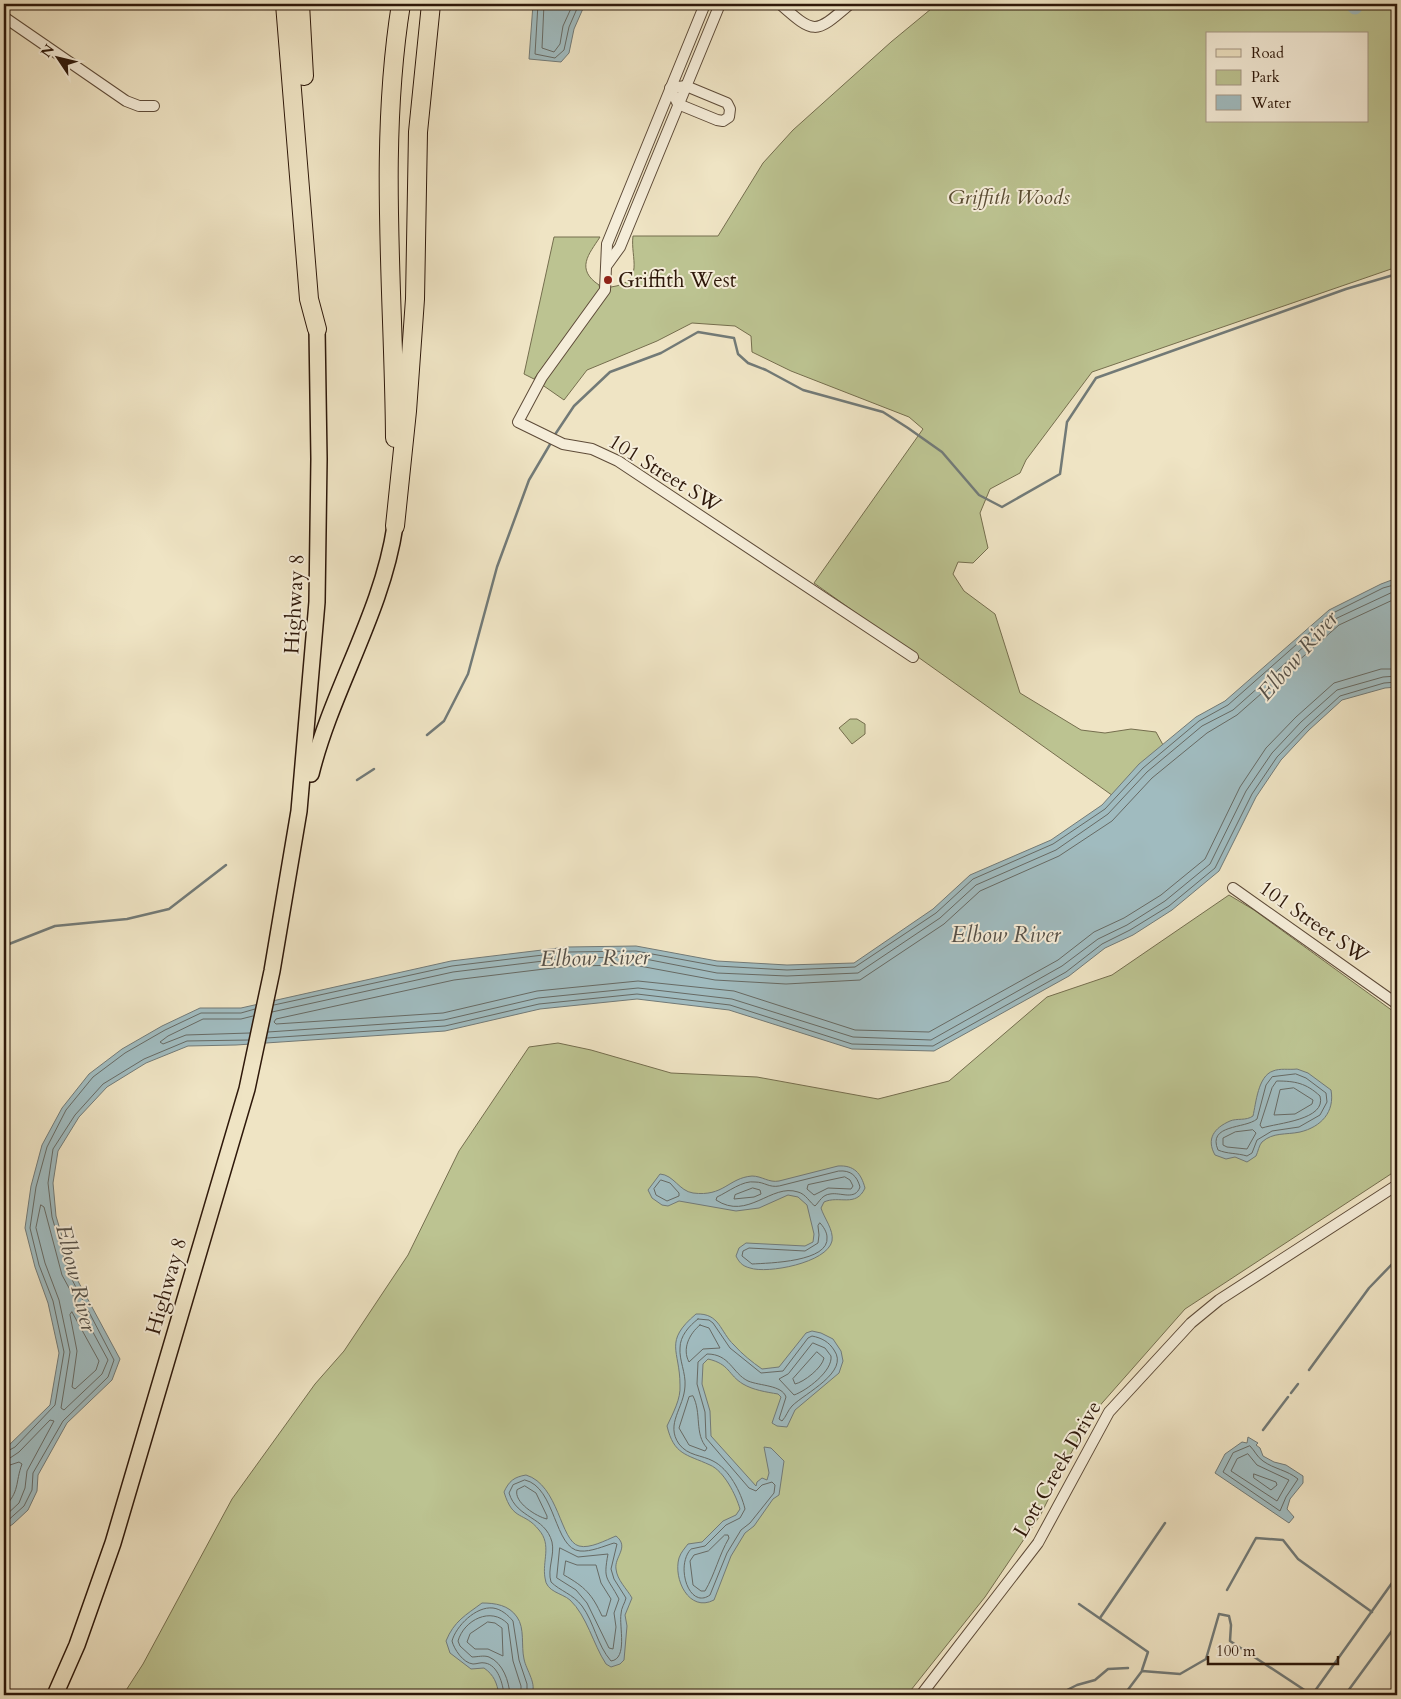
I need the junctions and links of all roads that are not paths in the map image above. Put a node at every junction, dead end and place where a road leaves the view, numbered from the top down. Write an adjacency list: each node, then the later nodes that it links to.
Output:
1 (285, 4): 15 (highway)
2 (300, 4): 15 (highway)
3 (401, 4): 16 (highway)
4 (431, 4): 16 (highway)
5 (705, 4): 11 (street)
6 (720, 4): 10 (street)
7 (780, 4): 8 (street)
8 (850, 4)
9 (4, 17): 13 (street)
10 (686, 86): 11 (street); 12 (street); 12 (street)
11 (670, 88): 12 (street); 14 (street)
12 (678, 104): 14 (street)
13 (154, 106)
14 (607, 265): 17 (street, 101 Street SW)
15 (317, 329): 18 (main road, Highway 8)
16 (395, 526): 18 (main road, Highway 8)
17 (913, 657)
18 (288, 881): 22 (main road, Highway 8)
19 (1233, 888): 20 (street, 101 Street SW)
20 (1397, 1004)
21 (1397, 1185): 23 (street, Lott Creek Drive)
22 (55, 1695)
23 (921, 1695)

